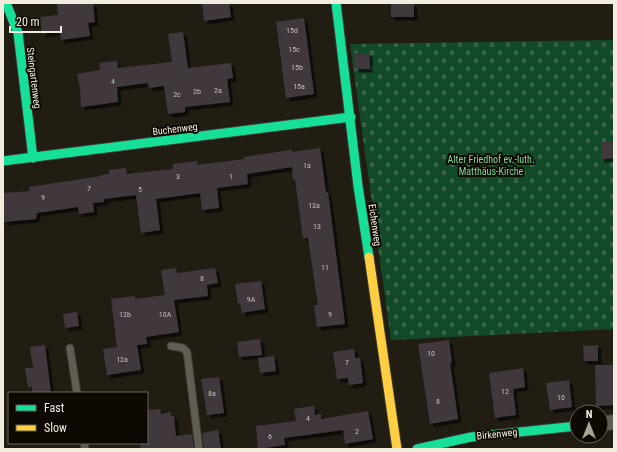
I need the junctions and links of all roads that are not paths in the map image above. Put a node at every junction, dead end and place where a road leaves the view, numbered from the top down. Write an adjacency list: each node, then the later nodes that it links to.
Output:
1 (6, 3): 4 (street, Steingartenweg)
2 (336, 3): 3 (street, Eichenweg)
3 (351, 117): 4 (street, Buchenweg); 11 (street, Eichenweg)
4 (33, 158): 5 (street, Buchenweg)
5 (3, 161)
6 (171, 346): 10 (lane)
7 (70, 348): 8 (lane)
8 (76, 392)
9 (569, 427): 12 (street, Birkenweg)
10 (199, 449)
11 (397, 449)
12 (417, 449)

